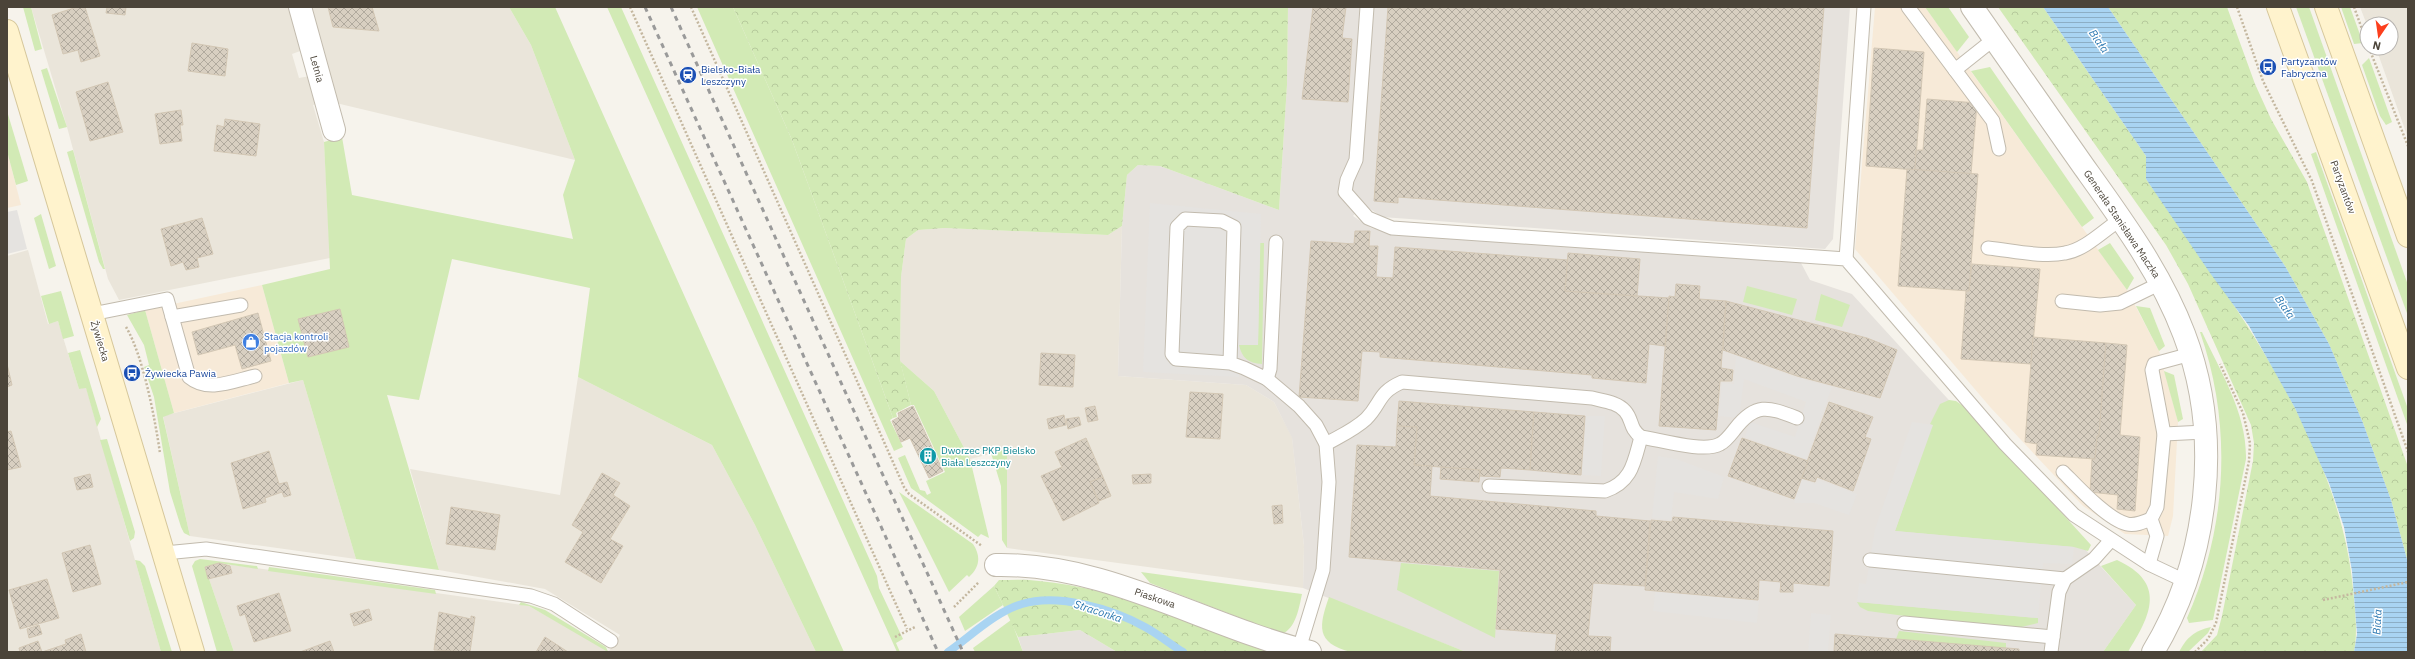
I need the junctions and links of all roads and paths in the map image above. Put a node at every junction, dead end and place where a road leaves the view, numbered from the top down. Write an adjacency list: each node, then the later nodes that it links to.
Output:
1 (300, 7): 17 (street, Letnia)
2 (630, 7): 56 (path)
3 (691, 7): 46 (path)
4 (1367, 7): 24 (lane)
5 (1864, 7): 24 (lane)
6 (1908, 7): 16 (lane)
7 (1972, 7): 14 (street, Generała Stanisława Maczka)
8 (2237, 7): 40 (path)
9 (2278, 7): 32 (main road, Partyzantów)
10 (2326, 7): 21 (main road)
11 (2354, 7): 12 (path)
12 (2359, 21)
13 (7, 31): 28 (main road, Żywiecka)
14 (1994, 39): 16 (lane); 20 (street, Generała Stanisława Maczka)
15 (2372, 56): 18 (path)
16 (1955, 70): 19 (lane)
17 (334, 130)
18 (2408, 146)
19 (1999, 150)
20 (2120, 219): 23 (lane); 25 (street, Generała Stanisława Maczka)
21 (2408, 236)
22 (1276, 242): 34 (lane)
23 (1988, 248)
24 (1846, 259): 44 (lane)
25 (2161, 283): 26 (lane); 30 (street, Generała Stanisława Maczka)
26 (2062, 301)
27 (242, 305): 29 (lane)
28 (92, 314): 29 (lane); 45 (main road, Żywiecka)
29 (172, 317): 33 (lane)
30 (2191, 354): 36 (street, Generała Stanisława Maczka); 37 (lane)
31 (1230, 364): 31 (lane); 34 (lane)
32 (2408, 368)
33 (254, 376)
34 (1267, 379): 39 (lane)
35 (1797, 418): 38 (lane)
36 (2205, 432): 37 (lane); 50 (street, Generała Stanisława Maczka)
37 (2164, 434): 43 (lane)
38 (1642, 437): 39 (lane); 42 (lane)
39 (1326, 444): 60 (lane)
40 (2408, 452)
41 (2063, 472): 43 (lane)
42 (1489, 486)
43 (2151, 519): 48 (lane)
44 (2110, 540): 48 (lane); 49 (lane)
45 (165, 553): 59 (lane); 61 (main road, Żywiecka)
46 (991, 557): 53 (path); 60 (street, Piaskowa)
47 (1870, 560): 49 (lane)
48 (2149, 564): 50 (lane)
49 (2064, 579): 57 (lane)
50 (2185, 581): 63 (street, Generała Stanisława Maczka)
51 (2408, 582): 52 (path)
52 (2323, 600)
53 (954, 607)
54 (1904, 623): 57 (lane)
55 (915, 627): 56 (path)
56 (908, 629): 58 (path)
57 (2053, 636): 62 (lane)
58 (895, 637)
59 (611, 641)
60 (1305, 651)
61 (194, 652)
62 (2051, 652)
63 (2153, 652)

